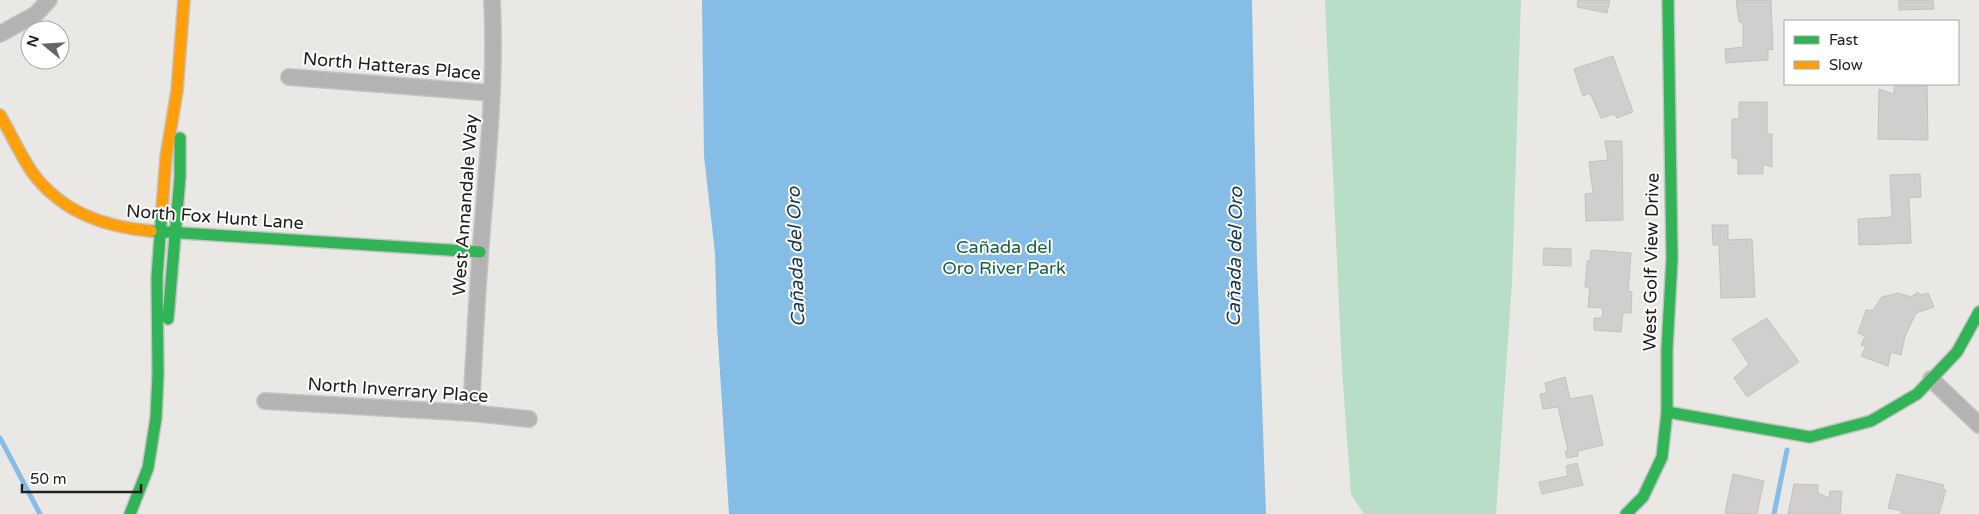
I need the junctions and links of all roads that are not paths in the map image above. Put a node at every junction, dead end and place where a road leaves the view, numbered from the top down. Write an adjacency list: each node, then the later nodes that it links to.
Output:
1 (50, 0): 5 (street)
2 (184, 0): 7 (street)
3 (492, 0): 8 (street, West Annandale Way)
4 (1668, 0): 17 (street, West Golf View Drive)
5 (0, 34)
6 (289, 77): 8 (street, North Hatteras Place)
7 (177, 91): 10 (street); 11 (street)
8 (492, 93): 12 (street, West Annandale Way)
9 (0, 115): 10 (street, North Fox Hunt Lane)
10 (160, 232): 11 (street, North Fox Hunt Lane); 14 (street)
11 (176, 233): 12 (street, North Fox Hunt Lane); 14 (street)
12 (480, 252): 18 (street, West Annandale Way)
13 (1979, 312): 15 (street)
14 (158, 374): 21 (street)
15 (1931, 379): 17 (street); 20 (street)
16 (265, 401): 18 (street, North Inverrary Place)
17 (1666, 412): 22 (street, West Golf View Drive)
18 (471, 413): 19 (street, North Inverrary Place)
19 (529, 419)
20 (1979, 425)
21 (130, 514)
22 (1626, 514)

